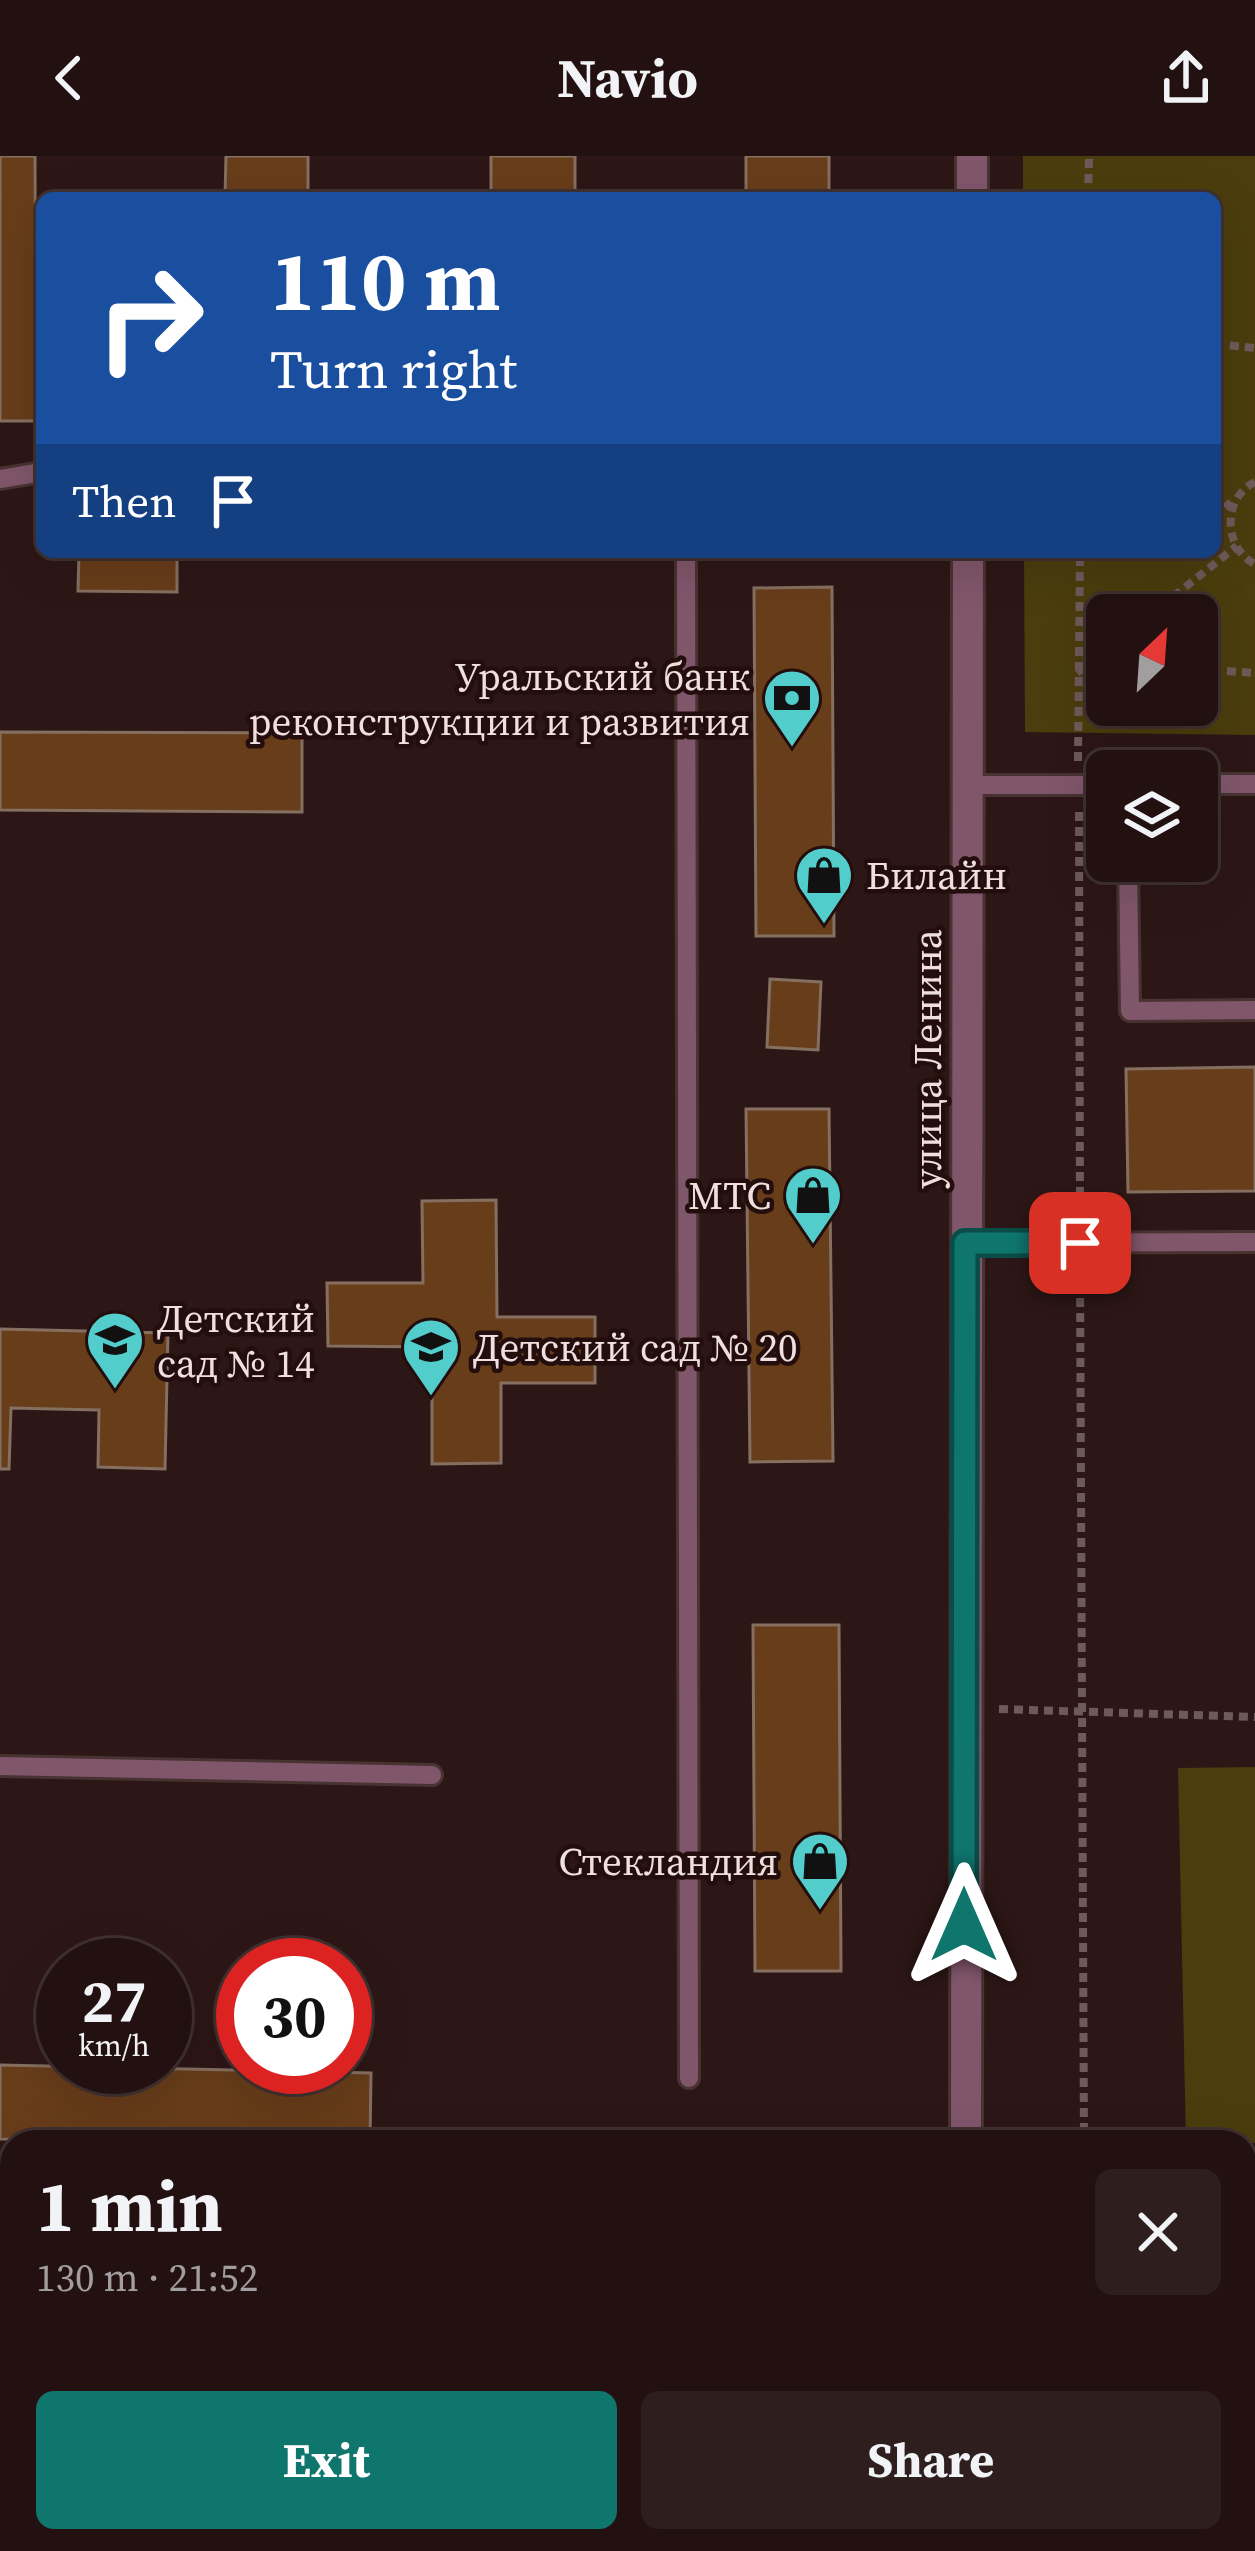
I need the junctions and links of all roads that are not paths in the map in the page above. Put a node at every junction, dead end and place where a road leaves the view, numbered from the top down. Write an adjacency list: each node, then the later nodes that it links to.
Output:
1 (973, 156): 2 (street)
2 (972, 192)
3 (36, 473): 4 (lane)
4 (0, 479)
5 (686, 558): 17 (lane)
6 (968, 558): 9 (street, улица Ленина)
7 (1218, 784): 8 (lane)
8 (1255, 784)
9 (967, 785): 10 (lane); 14 (street, улица Ленина)
10 (1086, 785)
11 (1128, 882): 12 (lane)
12 (1255, 1010)
13 (1255, 1242): 14 (lane)
14 (965, 1243): 18 (street, улица Ленина)
15 (0, 1766): 16 (lane)
16 (432, 1775)
17 (688, 2078)
18 (966, 2130)

